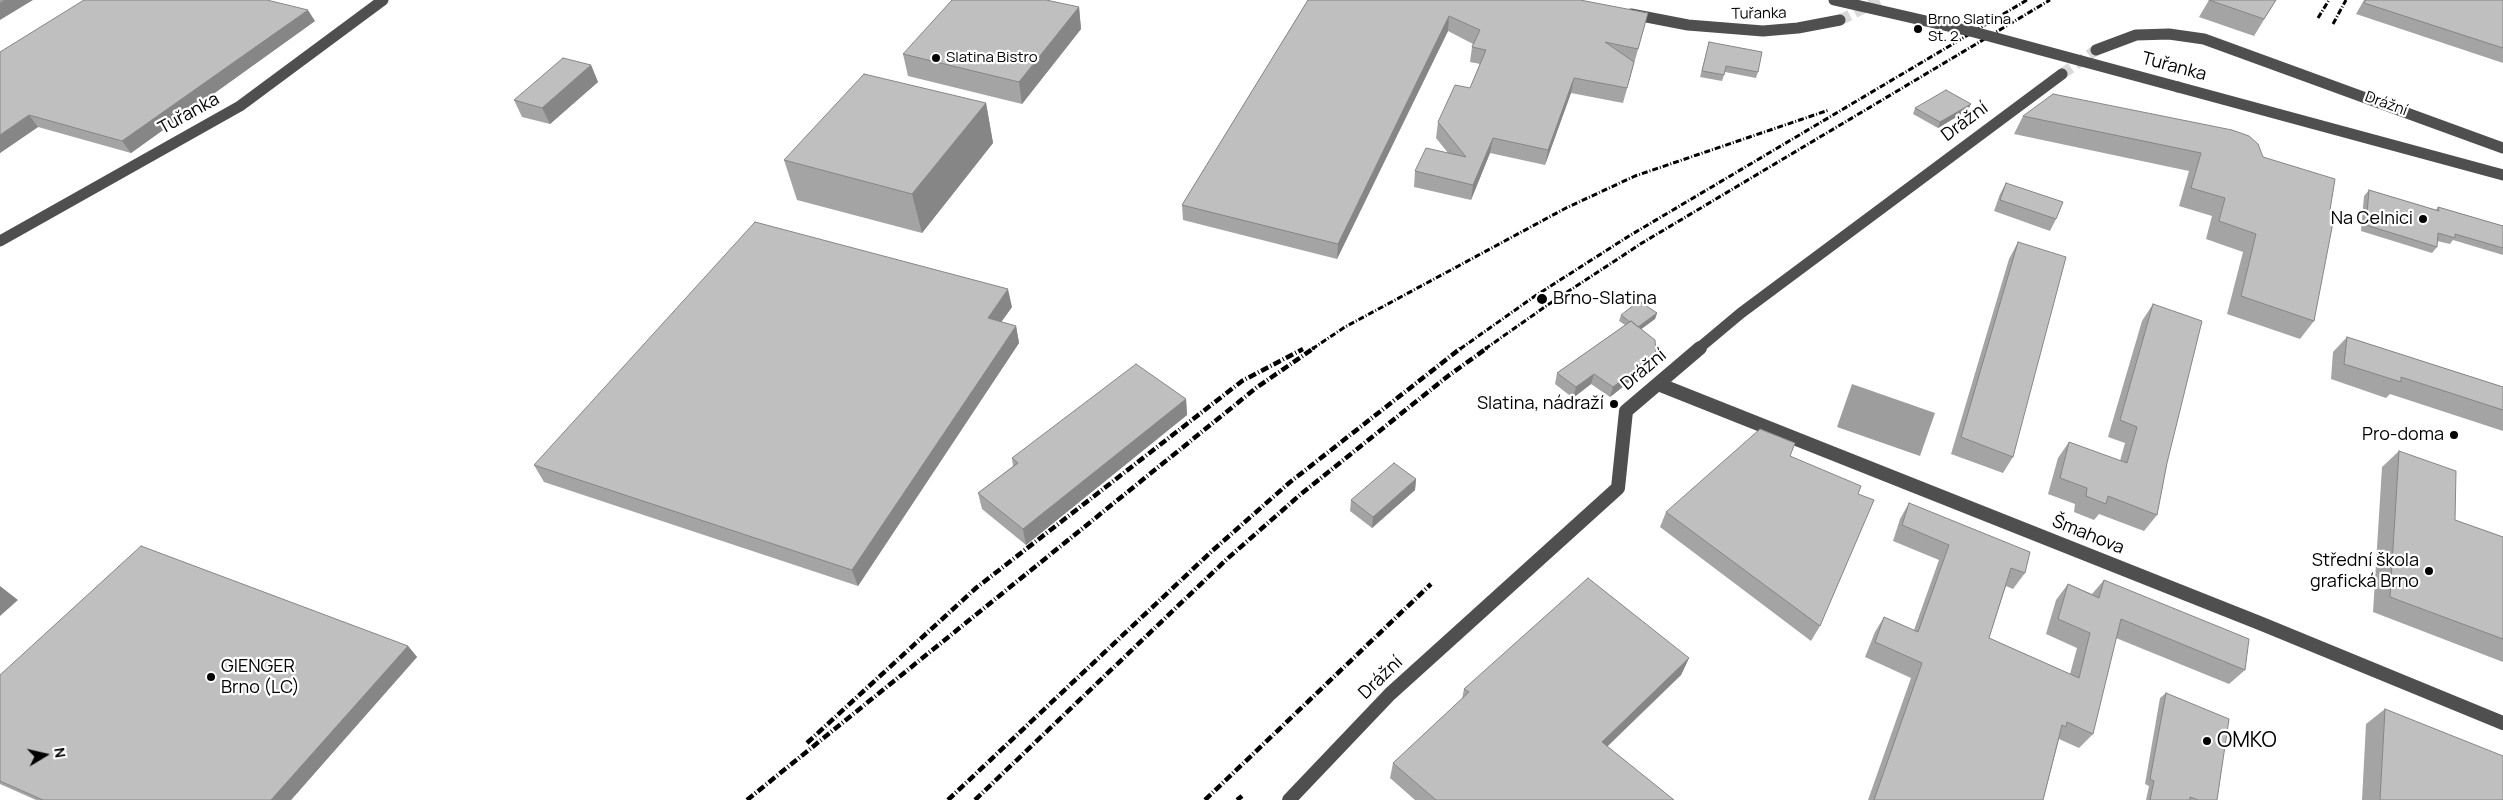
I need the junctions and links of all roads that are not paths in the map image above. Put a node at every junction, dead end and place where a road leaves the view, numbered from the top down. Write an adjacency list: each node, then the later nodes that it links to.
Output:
1 (383, 0): 9 (street, Tuřanka)
2 (1834, 0): 8 (street, Tuřanka, bridge)
3 (1624, 12): 4 (street, Tuřanka)
4 (1840, 20)
5 (2096, 50): 7 (street, Drážní)
6 (2062, 74): 10 (street, Drážní)
7 (2503, 148)
8 (2503, 175)
9 (0, 241)
10 (1658, 384): 11 (street, Šmahova); 12 (street, Drážní)
11 (2503, 723)
12 (1289, 800)

